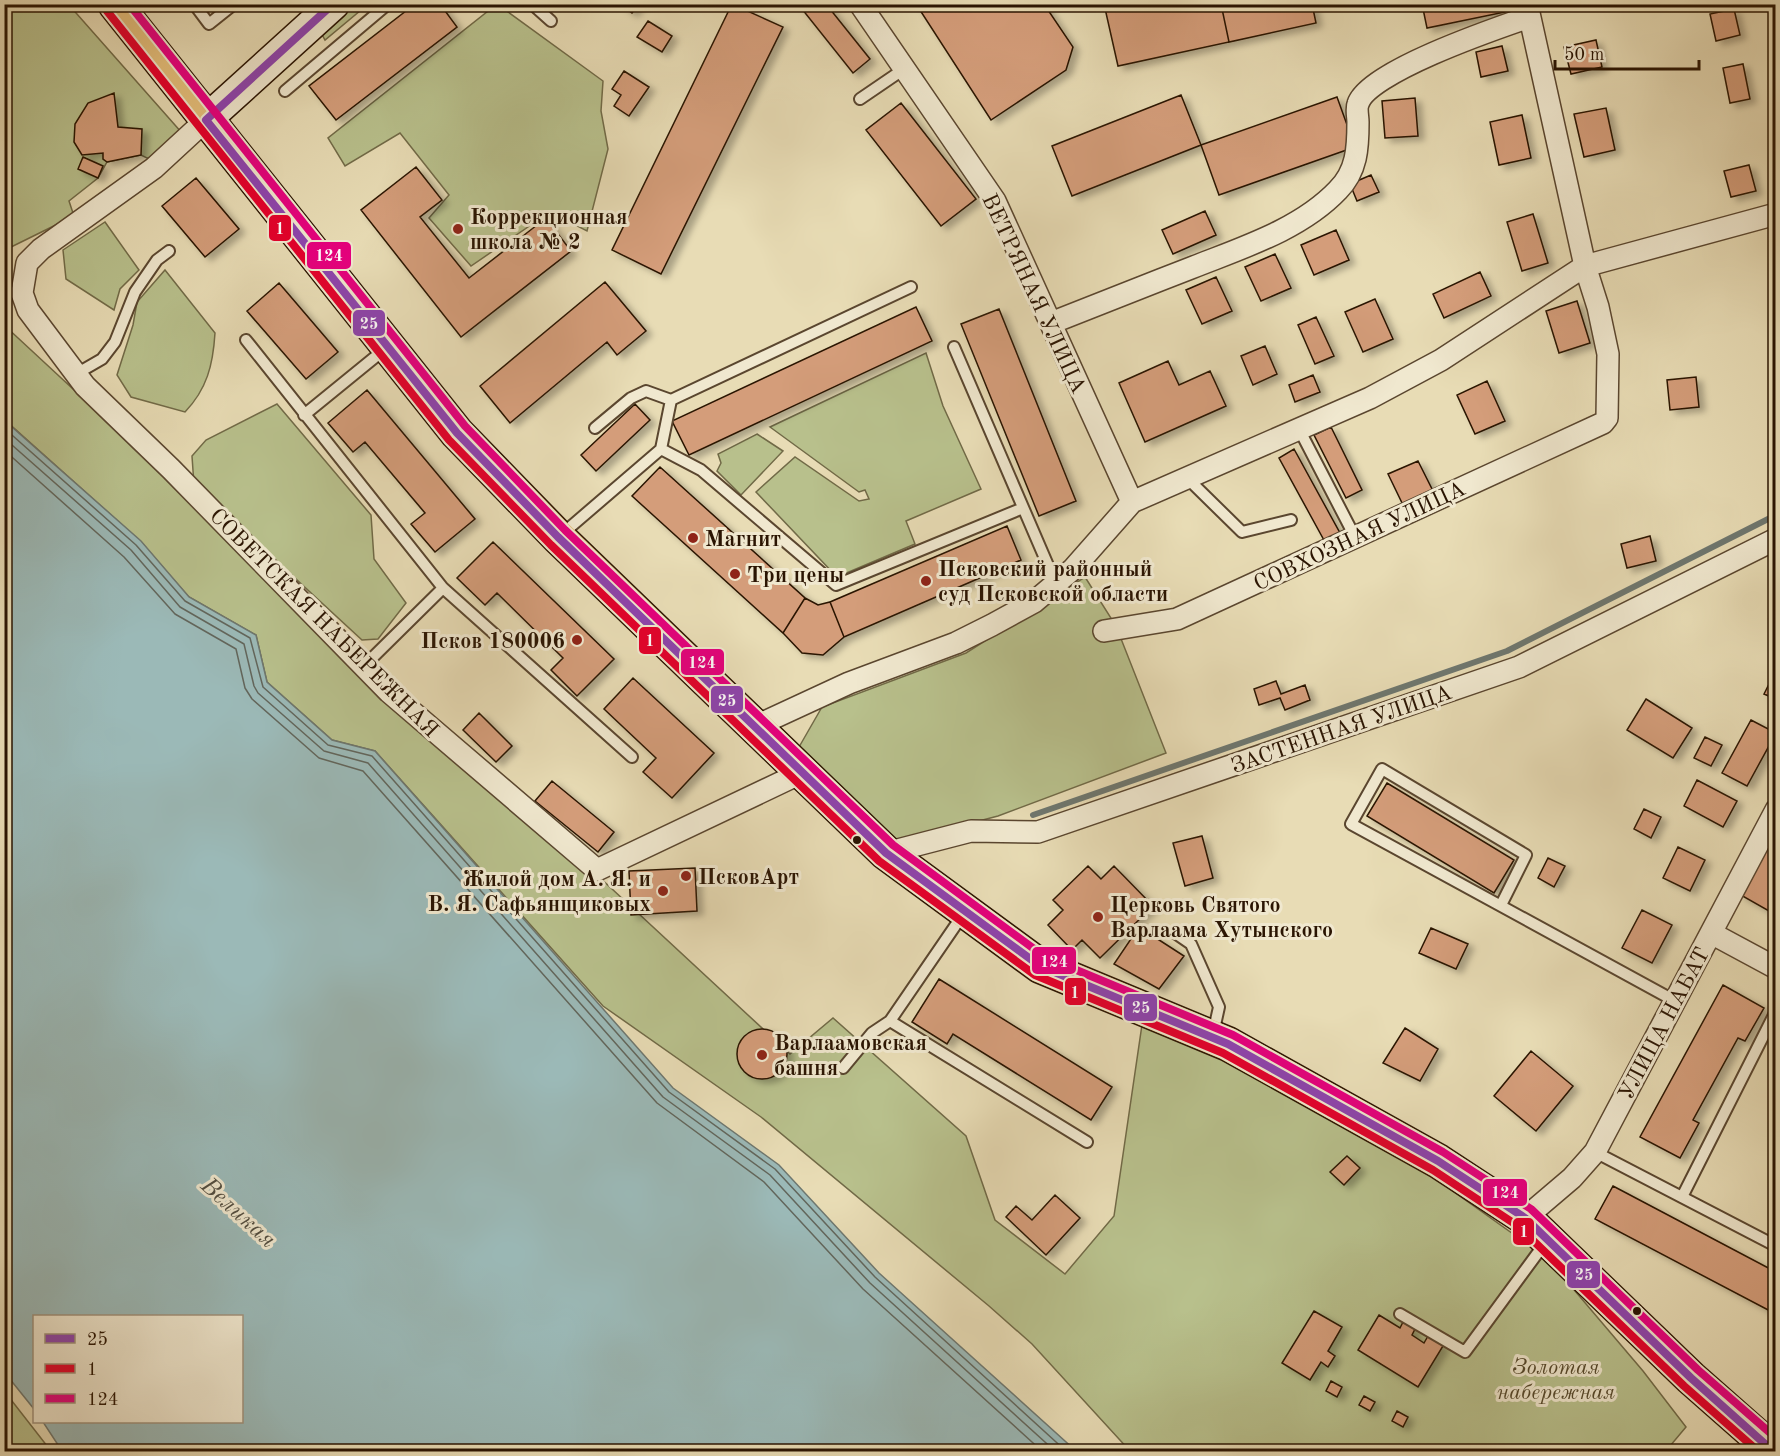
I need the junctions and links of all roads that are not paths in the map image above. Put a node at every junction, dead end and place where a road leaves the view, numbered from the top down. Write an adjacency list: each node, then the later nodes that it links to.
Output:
1 (115, 4): 13 (main road)
2 (194, 4): 3 (lane)
3 (234, 4)
4 (334, 4): 13 (main road)
5 (388, 4): 11 (lane)
6 (532, 4): 9 (lane)
7 (860, 4): 10 (street, ВЕТРЯНАЯ УЛИЦА)
8 (1528, 11): 16 (street); 19 (street)
9 (552, 21)
10 (904, 69): 12 (lane); 19 (street, ВЕТРЯНАЯ УЛИЦА)
11 (285, 92)
12 (860, 99)
13 (206, 120): 18 (street); 21 (main road)
14 (1776, 214): 16 (street)
15 (169, 251): 23 (lane)
16 (1585, 266): 27 (street); 34 (street, СОВХОЗНАЯ УЛИЦА)
17 (911, 287): 24 (lane)
18 (13, 292): 23 (street, СОВЕТСКАЯ НАБЕРЕЖНАЯ)
19 (1051, 323): 30 (street, ВЕТРЯНАЯ УЛИЦА)
20 (246, 340): 25 (lane)
21 (389, 346): 25 (lane); 33 (main road)
22 (954, 346): 31 (lane)
23 (76, 374): 39 (street, СОВЕТСКАЯ НАБЕРЕЖНАЯ)
24 (671, 400): 26 (lane); 28 (lane)
25 (304, 415): 37 (lane)
26 (595, 428)
27 (1299, 429): 29 (street); 34 (lane)
28 (661, 448): 31 (lane); 33 (lane)
29 (1186, 478): 30 (street); 32 (lane)
30 (1132, 502): 36 (street)
31 (1023, 508): 36 (lane)
32 (1291, 520)
33 (558, 537): 40 (main road)
34 (1354, 537): 38 (street, СОВХОЗНАЯ УЛИЦА)
35 (1776, 539): 44 (street, ЗАСТЕННАЯ УЛИЦА)
36 (1056, 584): 40 (street)
37 (443, 588): 39 (lane); 41 (lane)
38 (1104, 631)
39 (364, 666): 42 (street, СОВЕТСКАЯ НАБЕРЕЖНАЯ)
40 (754, 727): 42 (main road)
41 (632, 757)
42 (801, 773): 44 (main road)
43 (1776, 810): 48 (street, УЛИЦА НАБАТ)
44 (886, 853): 46 (main road)
45 (1501, 905): 45 (lane); 50 (lane)
46 (964, 913): 52 (lane); 53 (main road)
47 (1175, 933): 53 (lane)
48 (1711, 933): 49 (street); 50 (street, УЛИЦА НАБАТ)
49 (1776, 968)
50 (1675, 1001): 56 (street, УЛИЦА НАБАТ)
51 (1776, 1011): 57 (lane)
52 (890, 1021): 54 (lane); 55 (lane)
53 (1212, 1037): 58 (main road)
54 (843, 1068)
55 (1087, 1142)
56 (1595, 1152): 57 (lane); 58 (street, УЛИЦА НАБАТ)
57 (1682, 1197): 59 (lane)
58 (1537, 1228): 60 (lane); 61 (main road)
59 (1776, 1246)
60 (1400, 1314)
61 (1768, 1449)

